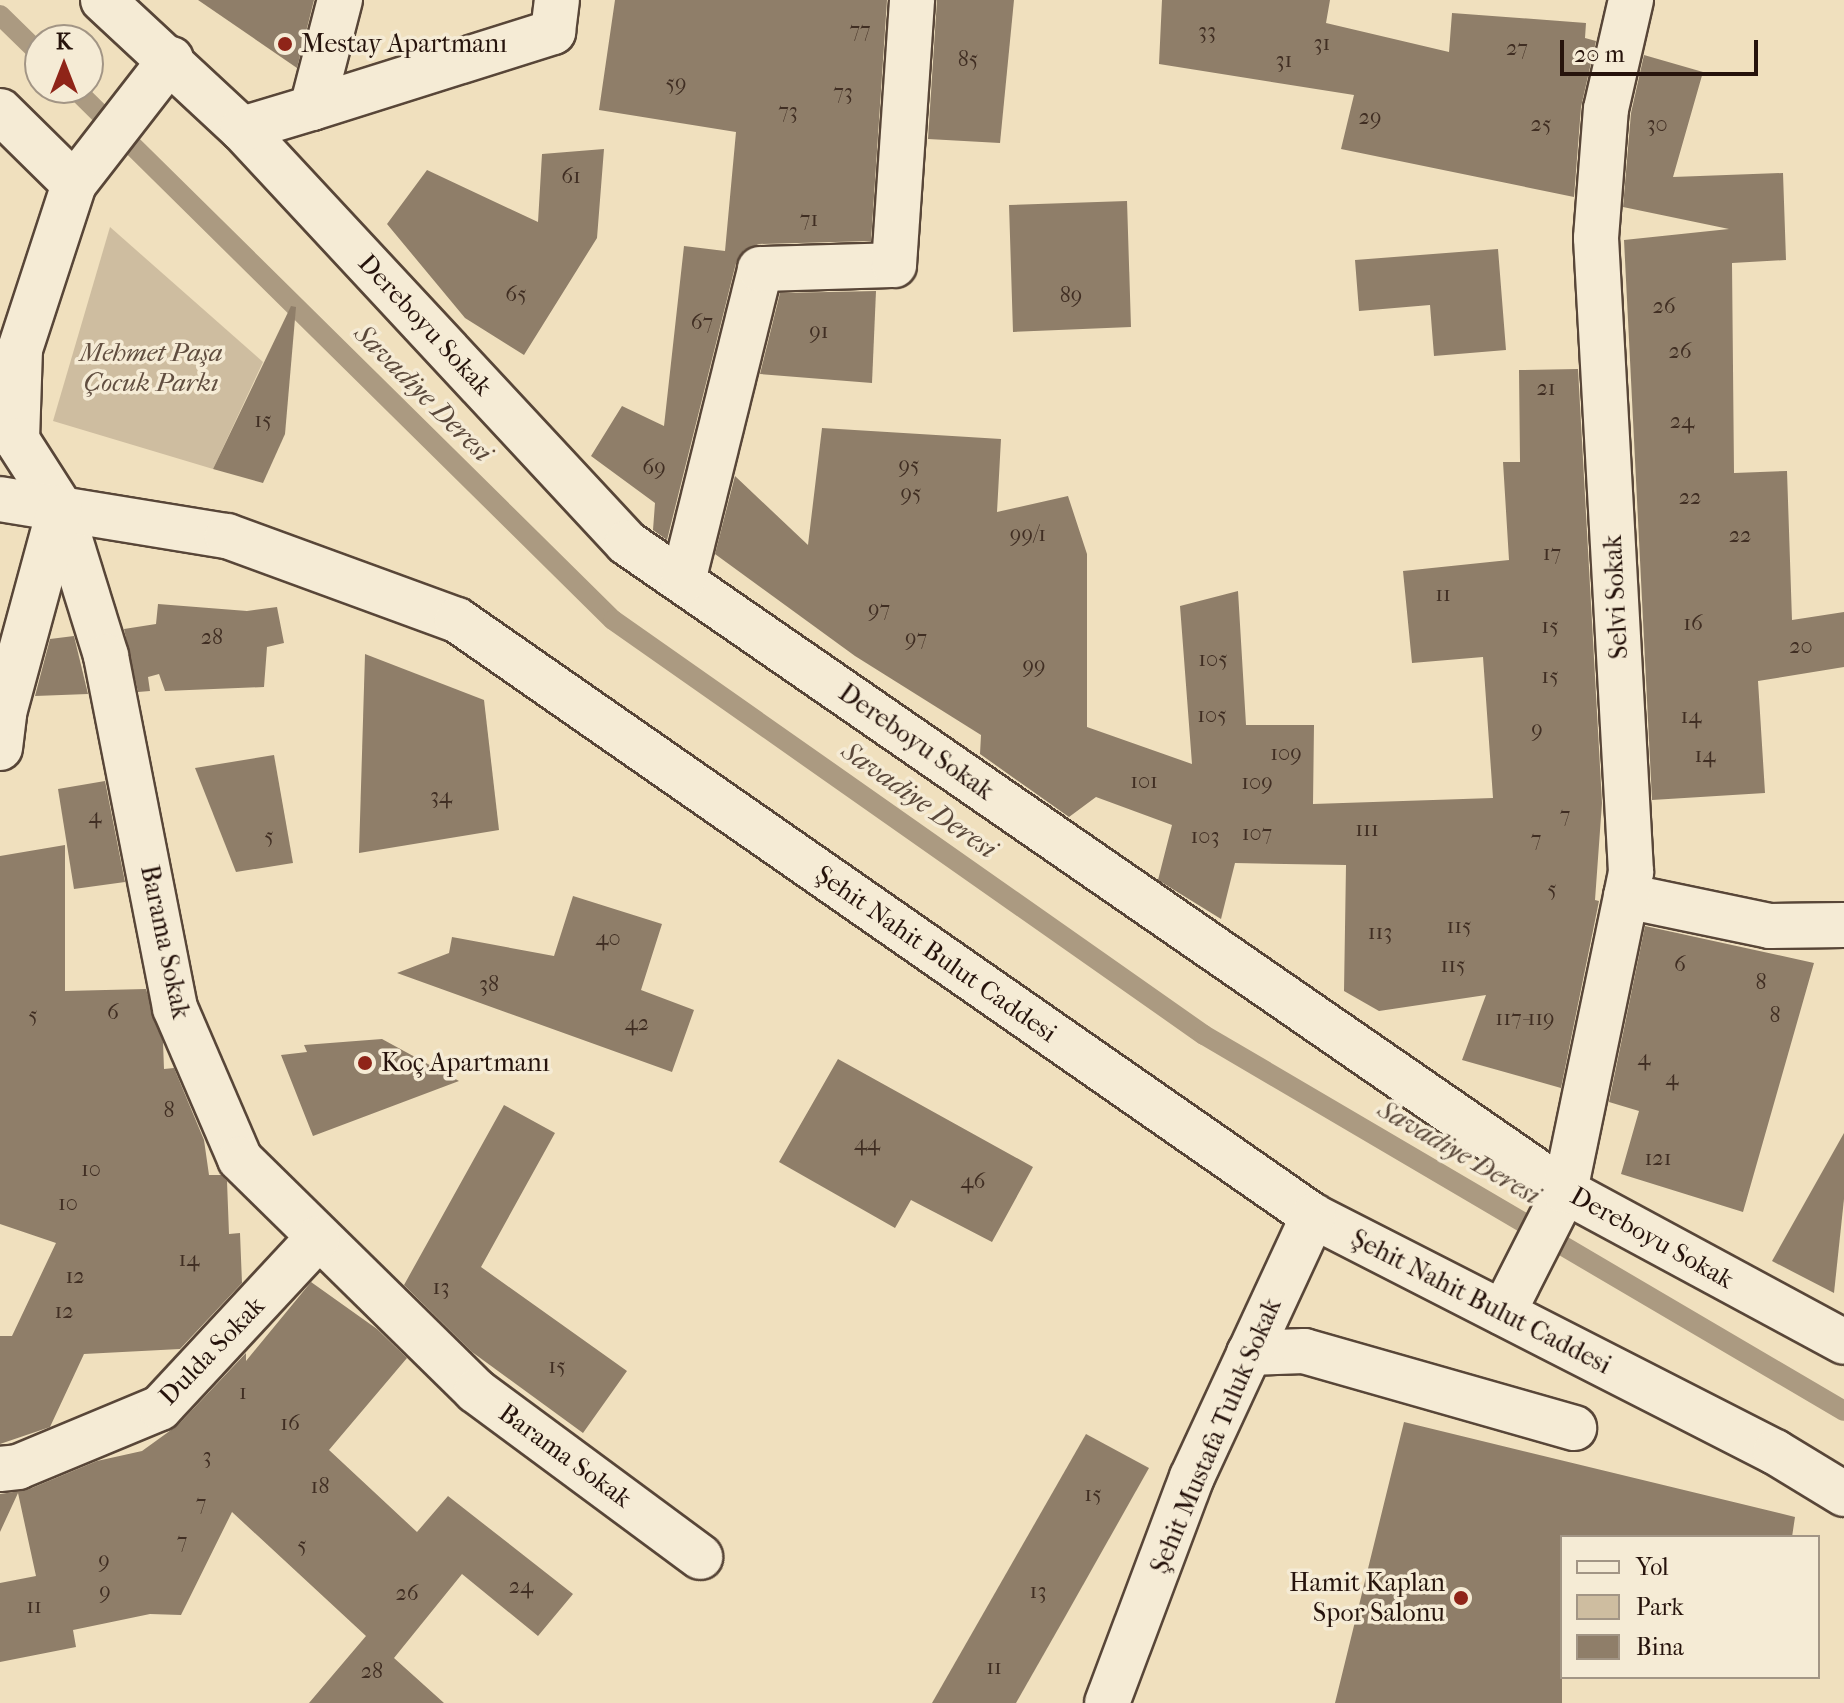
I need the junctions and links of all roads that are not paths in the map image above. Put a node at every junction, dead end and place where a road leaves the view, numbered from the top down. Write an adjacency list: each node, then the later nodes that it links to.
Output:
1 (103, 0): 6 (street, Dereboyu Sokak)
2 (340, 0): 7 (street)
3 (557, 0): 7 (street)
4 (912, 0): 13 (street)
5 (1631, 0): 15 (street, Selvi Sokak)
6 (162, 71): 9 (street, Dereboyu Sokak); 10 (street, Barama Sokak)
7 (312, 108): 9 (street)
8 (0, 111): 10 (street)
9 (242, 129): 13 (street, Dereboyu Sokak)
10 (74, 184): 12 (street, Barama Sokak)
11 (0, 499): 12 (street, Şehit Nahit Bulut Caddesi)
12 (60, 507): 14 (street); 18 (street, Şehit Nahit Bulut Caddesi); 19 (street, Barama Sokak)
13 (683, 581): 17 (street, Dereboyu Sokak)
14 (0, 748)
15 (1626, 896): 16 (street); 17 (street, Selvi Sokak)
16 (1844, 925)
17 (1565, 1191): 20 (street, Selvi Sokak); 21 (street, Dereboyu Sokak)
18 (1313, 1216): 20 (street, Şehit Nahit Bulut Caddesi); 22 (street, Şehit Mustafa Tuluk Sokak)
19 (317, 1239): 24 (street, Dulda Sokak); 26 (street, Barama Sokak)
20 (1503, 1313): 25 (street, Şehit Nahit Bulut Caddesi)
21 (1844, 1342)
22 (1249, 1353): 23 (street); 27 (street, Şehit Mustafa Tuluk Sokak)
23 (1574, 1428)
24 (0, 1469)
25 (1844, 1494)
26 (700, 1557)
27 (1107, 1703)

